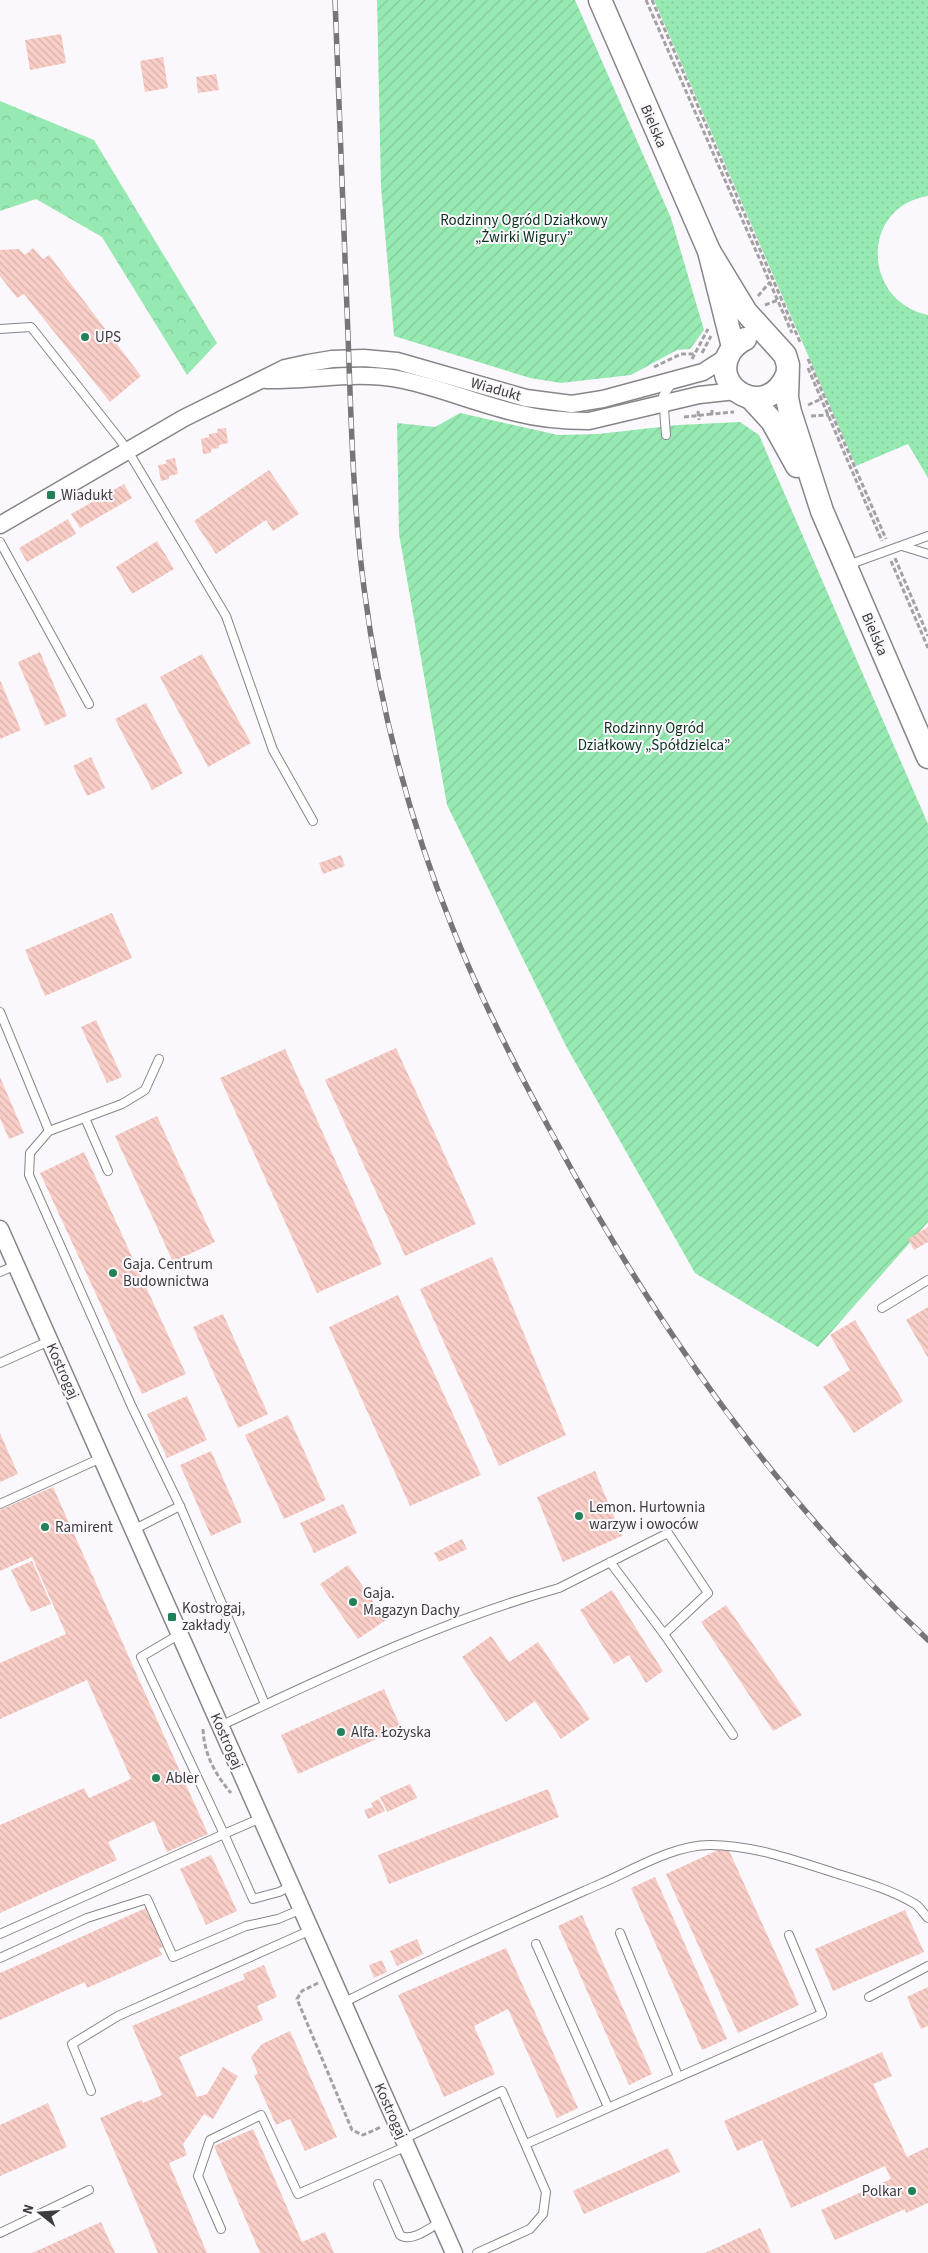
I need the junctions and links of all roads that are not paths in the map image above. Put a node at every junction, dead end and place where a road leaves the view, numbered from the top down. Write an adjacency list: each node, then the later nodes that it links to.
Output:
1 (600, 0): 2 (main road, Bielska)
2 (709, 251): 4 (main road, Bielska); 5 (main road, Bielska)
3 (0, 329): 12 (lane)
4 (771, 340): 5 (main road); 6 (main road, Bielska)
5 (731, 352): 8 (street, Wiadukt); 9 (main road, Bielska)
6 (787, 375): 9 (main road); 13 (main road, Bielska)
7 (261, 380): 8 (street, Wiadukt); 10 (street, Wiadukt); 12 (street, Wiadukt)
8 (675, 380): 10 (lane)
9 (743, 394): 10 (street, Wiadukt); 13 (main road, Bielska)
10 (663, 404): 11 (lane)
11 (666, 435)
12 (127, 451): 14 (street, Wiadukt); 22 (lane)
13 (822, 511): 19 (main road, Bielska)
14 (0, 525)
15 (928, 536): 17 (lane)
16 (0, 542): 20 (lane)
17 (902, 546): 18 (lane); 19 (lane)
18 (928, 554)
19 (846, 566): 21 (main road, Bielska)
20 (89, 704)
21 (928, 757)
22 (313, 821)
23 (0, 1012): 26 (lane)
24 (159, 1059): 25 (lane)
25 (85, 1118): 26 (lane); 27 (lane)
26 (49, 1131): 37 (lane)
27 (108, 1171)
28 (0, 1228): 29 (street, Kostrogaj)
29 (16, 1265): 30 (lane); 33 (street, Kostrogaj)
30 (0, 1272)
31 (928, 1280): 32 (lane)
32 (882, 1308)
33 (50, 1341): 34 (lane); 35 (street, Kostrogaj)
34 (0, 1362)
35 (101, 1458): 36 (lane); 38 (street, Kostrogaj)
36 (0, 1504)
37 (180, 1506): 38 (lane); 42 (lane)
38 (134, 1530): 40 (street, Kostrogaj)
39 (610, 1562): 41 (lane); 41 (lane); 42 (lane)
40 (180, 1634): 43 (street, Kostrogaj); 46 (lane)
41 (664, 1634): 44 (lane)
42 (265, 1704): 43 (lane)
43 (220, 1726): 45 (street, Kostrogaj)
44 (733, 1735)
45 (261, 1818): 46 (lane); 47 (street, Kostrogaj)
46 (224, 1834): 47 (lane); 52 (lane)
47 (292, 1886): 48 (street, Kostrogaj)
48 (302, 1909): 50 (street, Kostrogaj); 55 (lane)
49 (928, 1918): 58 (lane)
50 (311, 1930): 58 (street, Kostrogaj); 60 (lane)
51 (620, 1933): 59 (lane)
52 (0, 1934)
53 (789, 1935): 59 (lane)
54 (536, 1944): 61 (lane)
55 (0, 1958)
56 (928, 1966): 57 (lane)
57 (869, 1997)
58 (343, 2003): 62 (street, Kostrogaj)
59 (678, 2076): 61 (lane)
60 (91, 2090)
61 (608, 2108): 63 (lane)
62 (405, 2143): 63 (lane); 66 (street, Kostrogaj); 67 (lane)
63 (526, 2144): 70 (lane)
64 (378, 2184): 66 (lane)
65 (89, 2190): 68 (lane)
66 (440, 2222): 69 (street, Kostrogaj)
67 (221, 2229)
68 (0, 2233)
69 (454, 2253)
70 (478, 2253)

